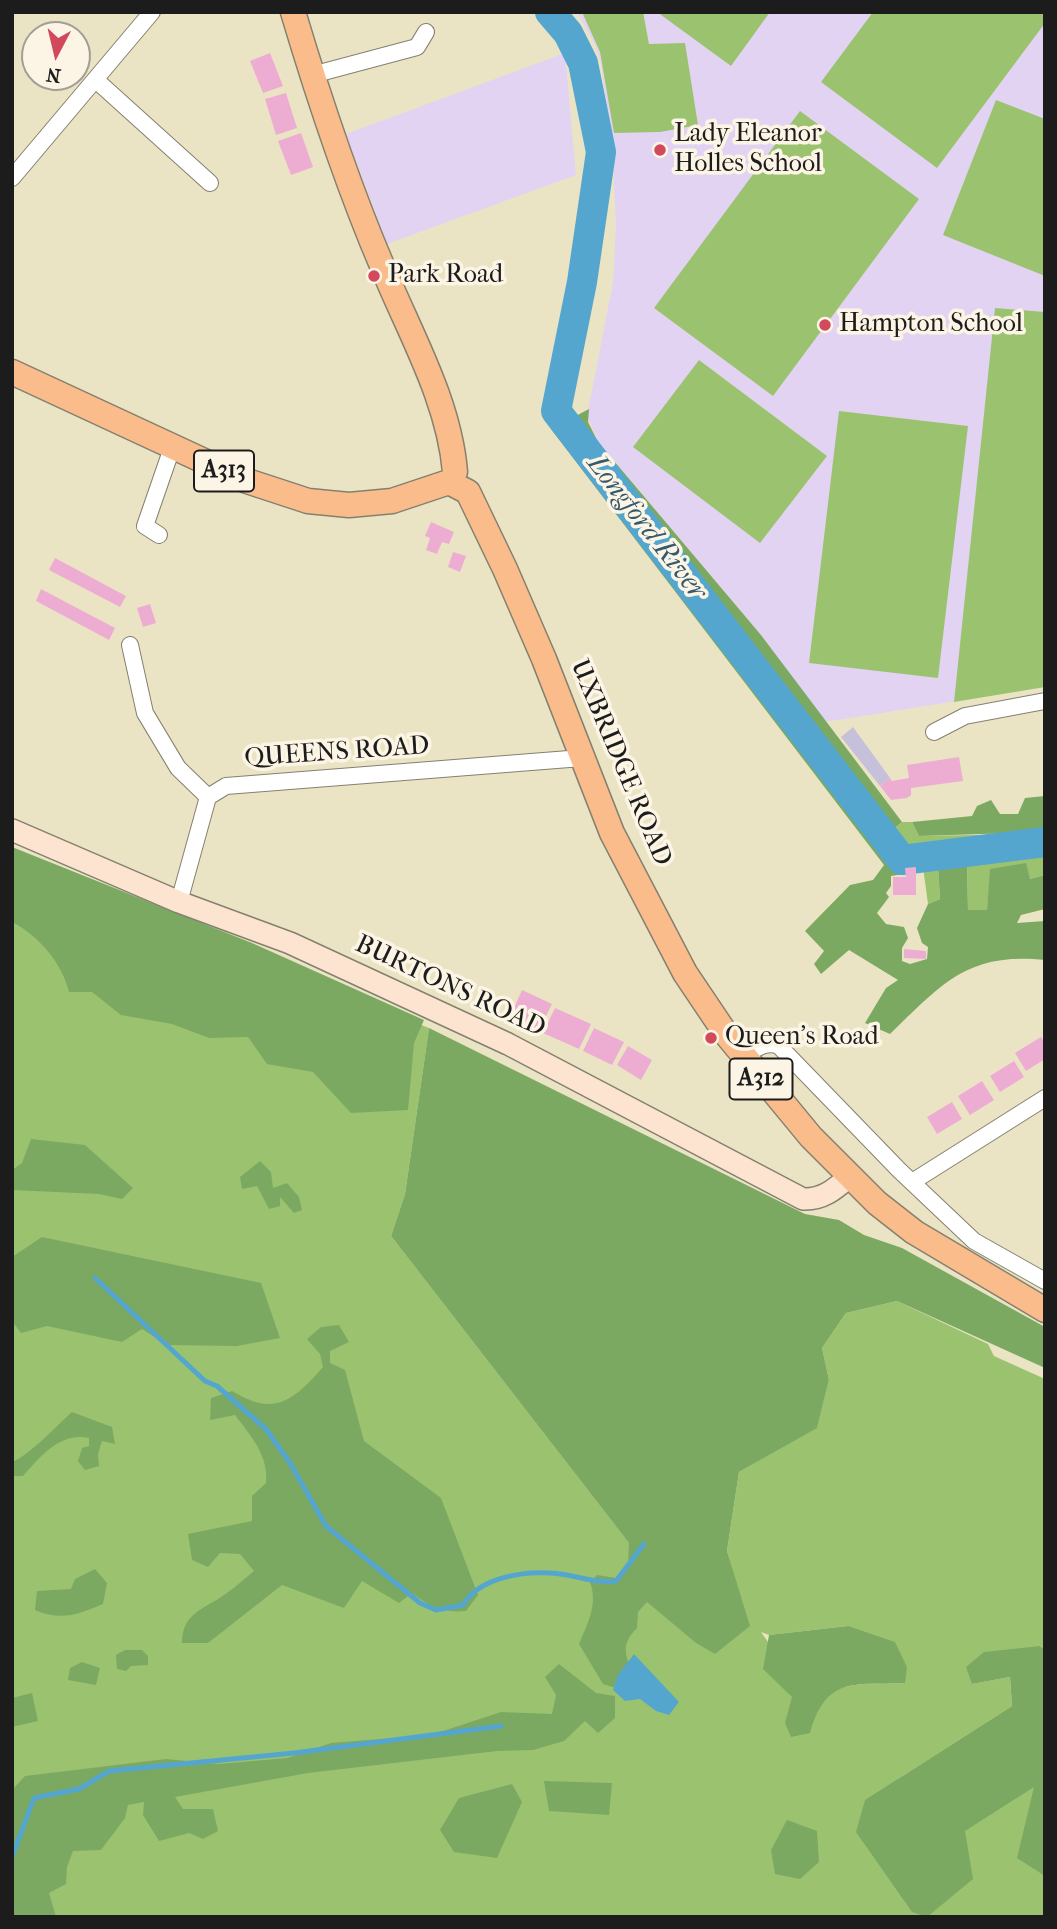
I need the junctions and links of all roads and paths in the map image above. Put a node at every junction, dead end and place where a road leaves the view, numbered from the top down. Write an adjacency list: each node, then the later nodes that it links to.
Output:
1 (152, 12): 5 (street)
2 (293, 12): 4 (main road, UXBRIDGE ROAD / A312)
3 (426, 32): 4 (street)
4 (312, 75): 10 (main road, UXBRIDGE ROAD / A312)
5 (97, 82): 6 (street); 7 (street)
6 (12, 178)
7 (210, 183)
8 (12, 372): 9 (main road, A313)
9 (172, 448): 10 (main road, A313); 11 (street)
10 (454, 480): 15 (main road, UXBRIDGE ROAD / A312)
11 (159, 535)
12 (130, 645): 16 (street)
13 (1045, 701): 14 (street)
14 (934, 732)
15 (582, 758): 16 (street, QUEENS ROAD); 19 (main road, UXBRIDGE ROAD / A312)
16 (208, 797): 18 (street)
17 (12, 830): 18 (street, BURTONS ROAD)
18 (178, 901): 21 (street, BURTONS ROAD)
19 (743, 1056): 21 (main road, UXBRIDGE ROAD / A312); 22 (street)
20 (1045, 1098): 22 (street)
21 (849, 1177): 24 (main road, UXBRIDGE ROAD / A312)
22 (912, 1182): 23 (street)
23 (1045, 1281)
24 (1045, 1310)

